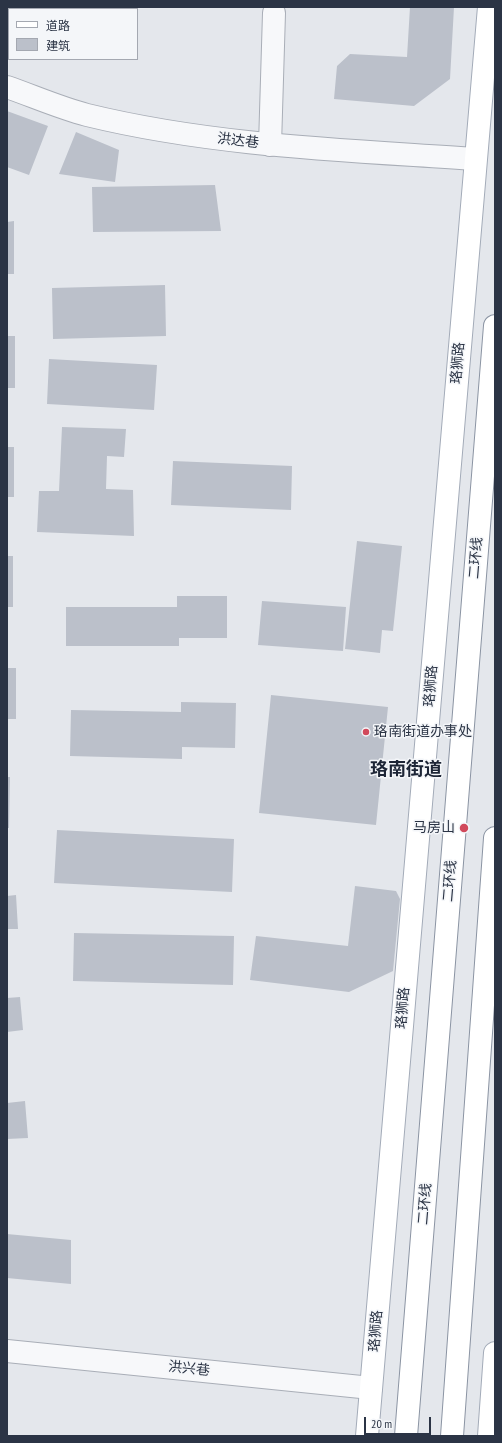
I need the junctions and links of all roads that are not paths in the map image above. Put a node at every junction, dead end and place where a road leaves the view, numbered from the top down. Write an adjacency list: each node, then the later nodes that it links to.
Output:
1 (489, 7): 5 (main road, 珞狮路)
2 (274, 13): 4 (street)
3 (7, 87): 4 (street, 洪达巷)
4 (270, 145): 5 (street, 洪达巷)
5 (475, 159): 10 (main road, 珞狮路)
6 (495, 326): 12 (main road, 二环线)
7 (495, 838): 13 (main road)
8 (7, 1351): 10 (street, 洪兴巷)
9 (495, 1353): 14 (main road)
10 (371, 1388): 11 (main road, 珞狮路)
11 (367, 1436)
12 (406, 1436)
13 (452, 1436)
14 (489, 1436)

